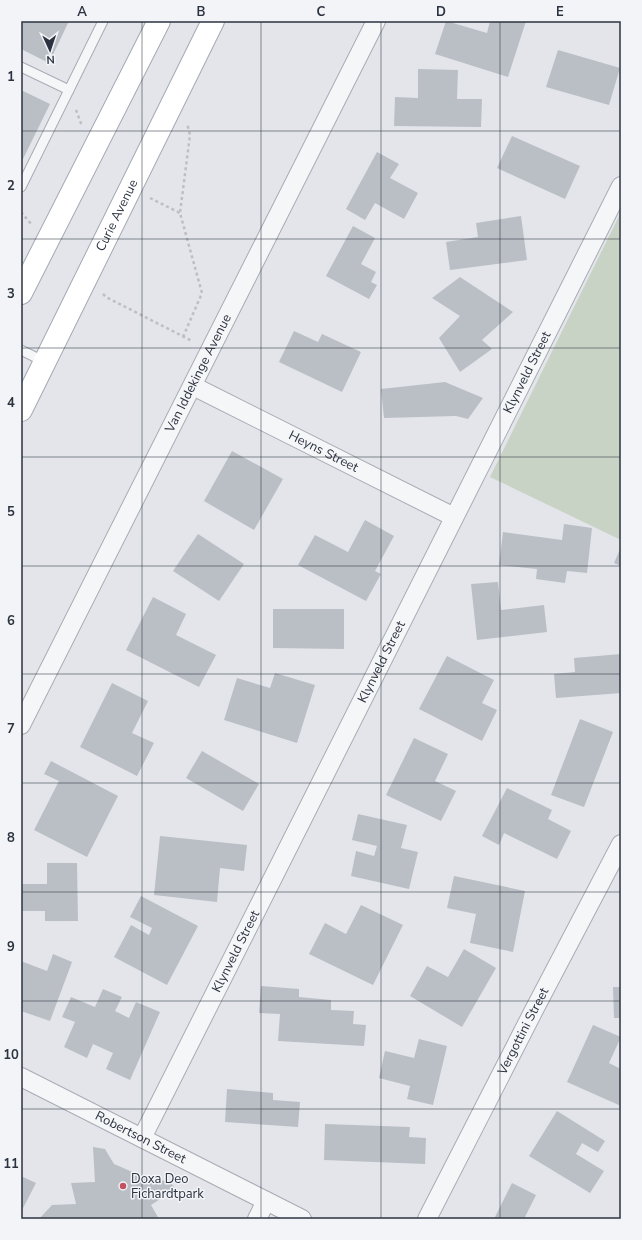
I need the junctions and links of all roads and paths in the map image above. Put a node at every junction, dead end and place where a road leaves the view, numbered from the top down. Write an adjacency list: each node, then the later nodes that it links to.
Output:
1 (103, 21): 7 (lane)
2 (159, 21): 11 (main road)
3 (213, 21): 6 (main road, Curie Avenue)
4 (376, 21): 16 (street, Van Iddekinge Avenue)
5 (21, 66): 7 (lane)
6 (180, 89): 12 (main road, Curie Avenue); 14 (path)
7 (69, 90): 9 (lane)
8 (621, 186): 20 (street, Klynveld Street)
9 (21, 187)
10 (21, 212): 11 (path)
11 (47, 242): 13 (main road)
12 (87, 276): 14 (path); 17 (main road, Curie Avenue)
13 (21, 293)
14 (183, 337): 16 (path)
15 (21, 350): 17 (lane)
16 (210, 351): 18 (street, Van Iddekinge Avenue)
17 (45, 362): 19 (main road, Curie Avenue)
18 (193, 386): 20 (street, Heyns Street); 21 (street, Van Iddekinge Avenue)
19 (21, 410)
20 (454, 517): 24 (street, Klynveld Street)
21 (21, 725)
22 (621, 844): 28 (street, Vergottini Street)
23 (21, 1077): 24 (street, Robertson Street)
24 (142, 1138): 25 (street, Robertson Street)
25 (266, 1201): 26 (street); 27 (street, Robertson Street)
26 (257, 1219)
27 (302, 1219)
28 (427, 1219)

